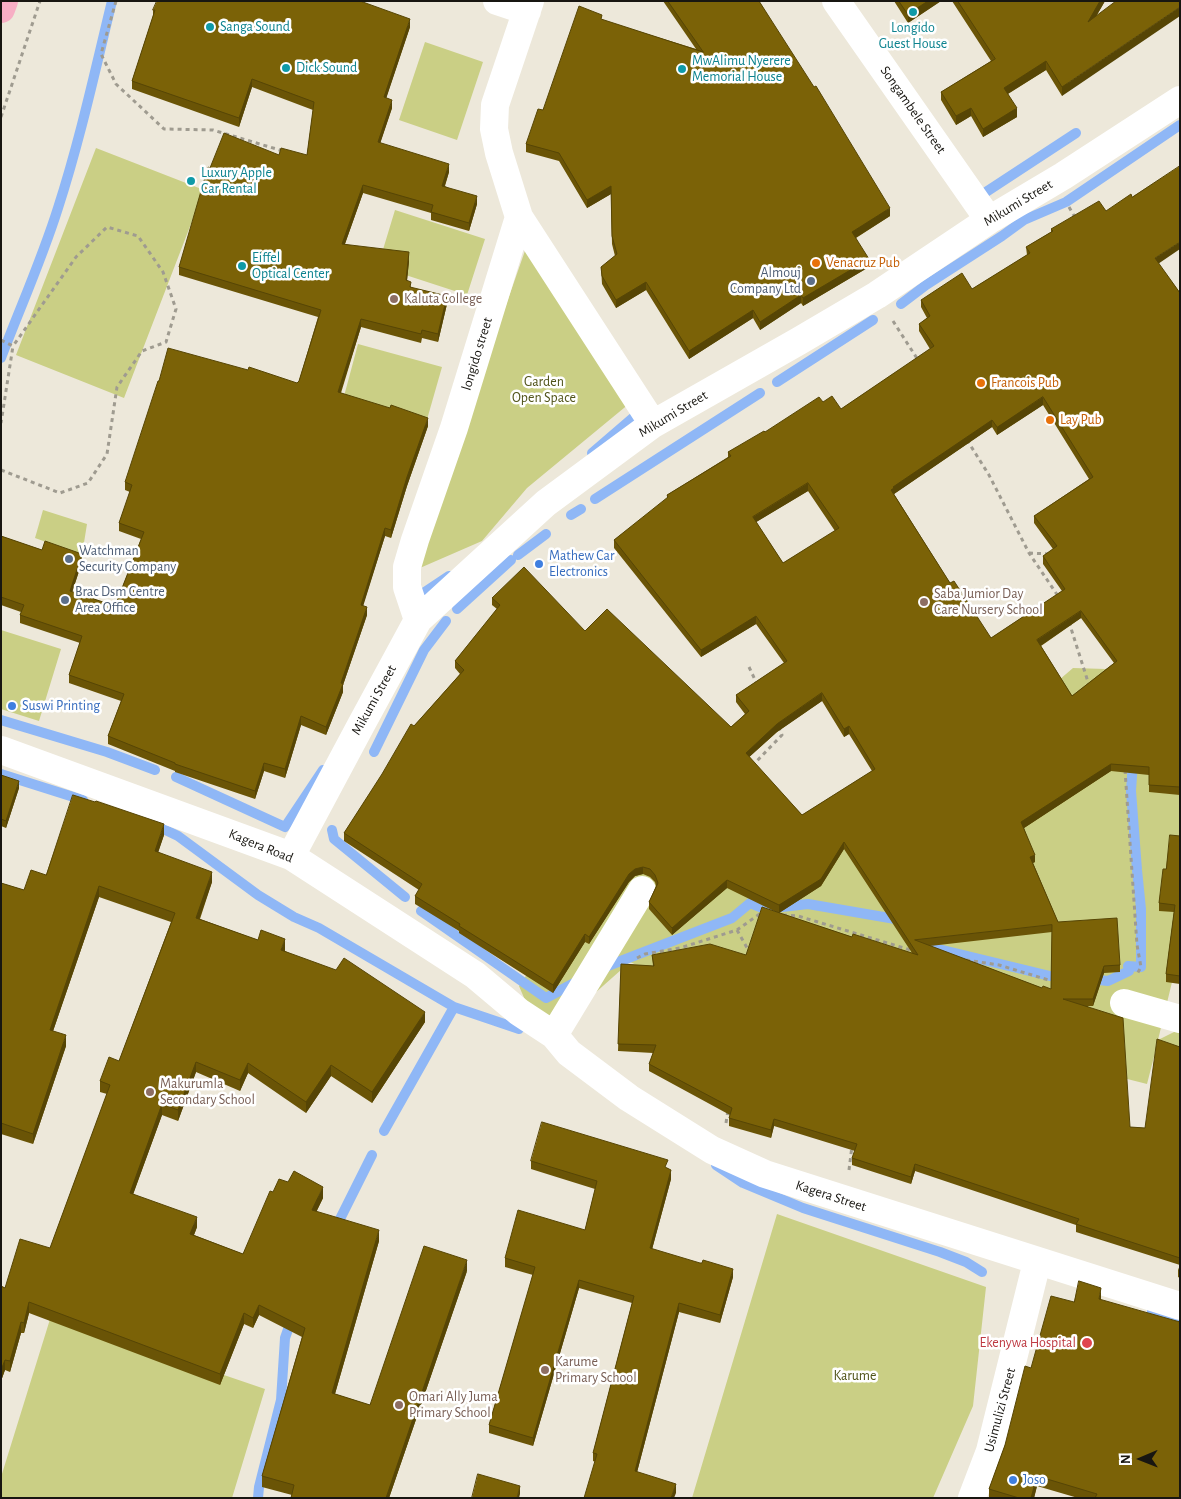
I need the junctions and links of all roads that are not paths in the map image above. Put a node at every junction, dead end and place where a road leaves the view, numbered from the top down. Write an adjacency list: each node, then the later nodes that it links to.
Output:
1 (4, 1): 5 (highway)
2 (497, 1): 4 (street)
3 (836, 1): 8 (street, Songambele Street)
4 (529, 6): 7 (street)
5 (1, 9)
6 (1180, 100): 8 (street, Mikumi Street)
7 (519, 217): 9 (street); 10 (street, longido street)
8 (989, 220): 9 (street, Mikumi Street)
9 (653, 424): 10 (street, Mikumi Street)
10 (418, 620): 12 (street, Mikumi Street)
11 (1, 750): 12 (street, Kagera Road)
12 (291, 856): 15 (street, Kagera Road)
13 (642, 890): 17 (street)
14 (1124, 1003): 16 (street)
15 (519, 1012): 17 (street, Kagera Street)
16 (1180, 1019)
17 (554, 1036): 18 (street, Kagera Street)
18 (1037, 1262): 19 (street, Kagera Street); 20 (street, Usimulizi Street)
19 (1180, 1306)
20 (972, 1498)

